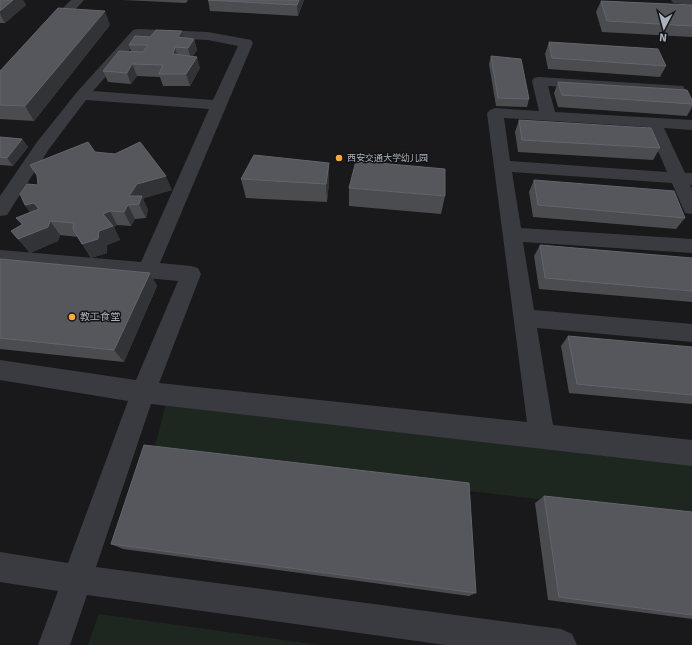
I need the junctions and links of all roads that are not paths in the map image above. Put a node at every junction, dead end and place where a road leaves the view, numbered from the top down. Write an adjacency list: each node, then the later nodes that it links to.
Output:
1 (78, 0): 4 (street)
2 (677, 0): 3 (street)
3 (692, 1)
4 (42, 38)
5 (678, 89): 8 (street)
6 (82, 95): 7 (street); 7 (street); 14 (street)
7 (218, 105): 18 (street)
8 (548, 116): 9 (street); 11 (street)
9 (654, 123): 10 (street); 12 (street)
10 (692, 125)
11 (502, 166): 12 (street); 15 (street)
12 (685, 178): 13 (street)
13 (692, 208)
14 (0, 210)
15 (513, 234): 16 (street); 19 (street)
16 (692, 246)
17 (0, 257): 18 (street)
18 (147, 270): 22 (street)
19 (525, 318): 20 (street); 23 (street)
20 (692, 333)
21 (0, 370): 22 (street)
22 (143, 392): 23 (street); 26 (street)
23 (542, 436): 24 (street)
24 (692, 453)
25 (0, 567): 26 (street)
26 (78, 579): 27 (street); 28 (street)
27 (54, 645)
28 (561, 645)

